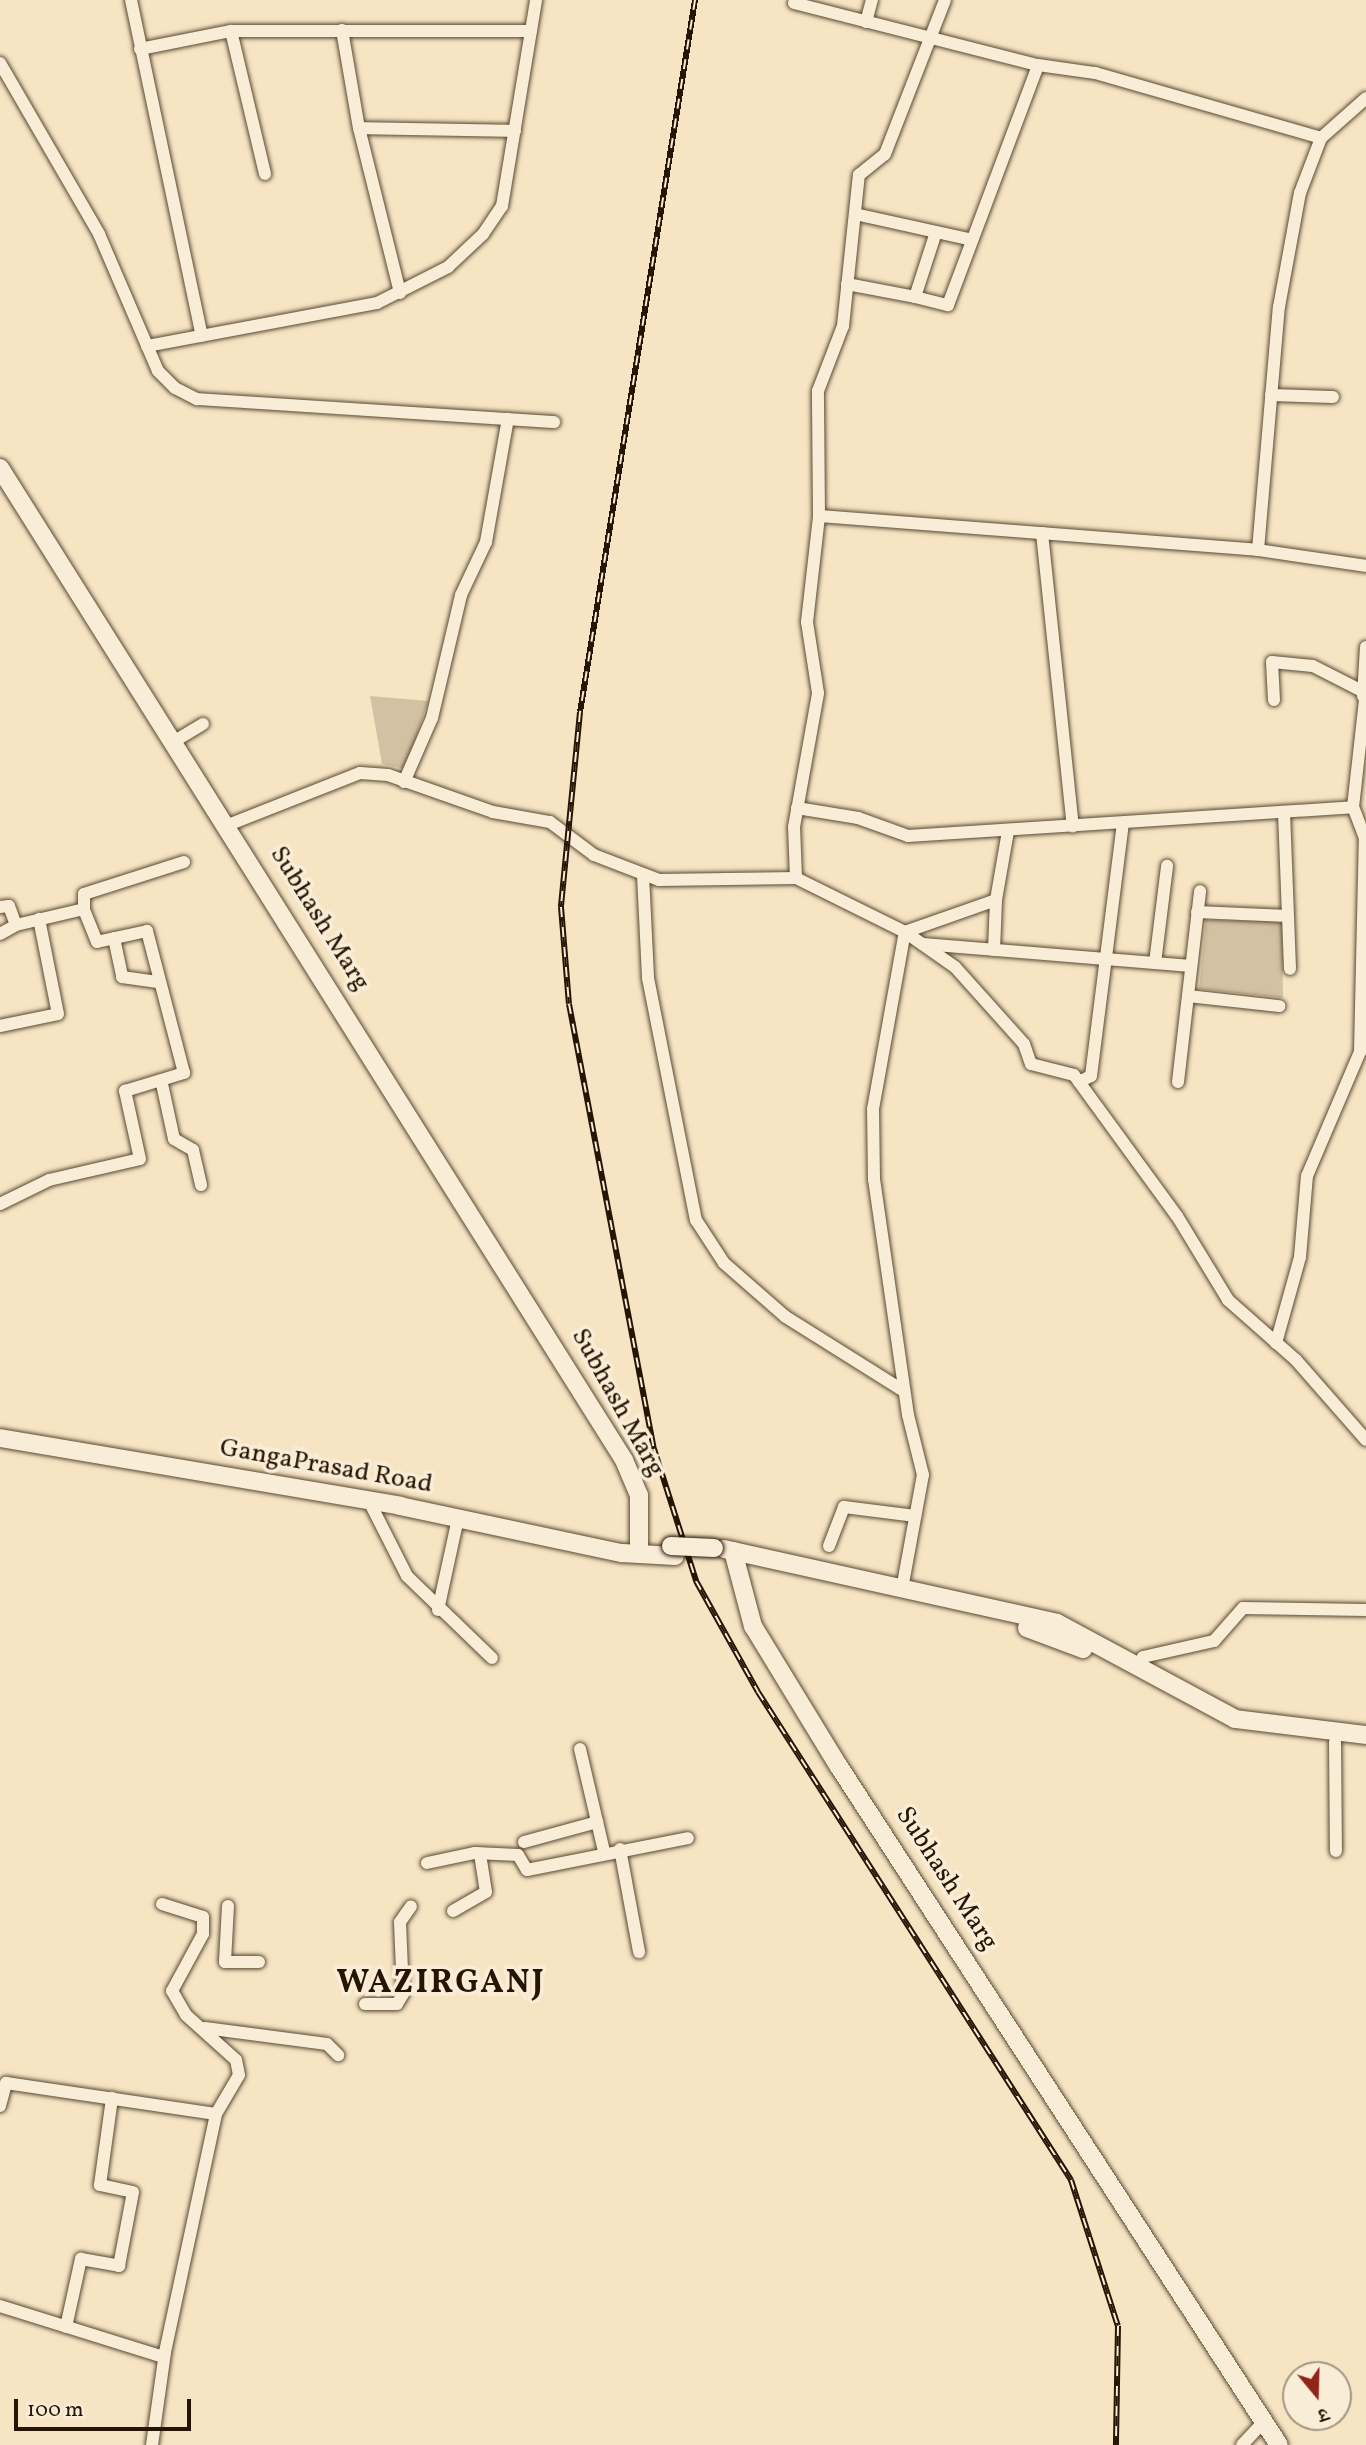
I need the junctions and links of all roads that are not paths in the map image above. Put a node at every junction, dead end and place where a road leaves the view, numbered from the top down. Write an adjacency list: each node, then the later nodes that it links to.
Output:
1 (131, 0): 11 (street)
2 (536, 0): 9 (street)
3 (872, 0): 6 (street)
4 (945, 0): 10 (street)
5 (794, 3): 6 (street)
6 (866, 22): 10 (street)
7 (342, 30): 8 (street); 9 (street); 17 (street)
8 (231, 31): 11 (street); 20 (street)
9 (531, 31): 18 (street)
10 (933, 39): 13 (street); 21 (street)
11 (140, 49): 27 (street)
12 (0, 63): 14 (street)
13 (1038, 65): 19 (street); 23 (street)
14 (13, 83): 15 (street); 28 (street)
15 (0, 88)
16 (1366, 98): 19 (street)
17 (359, 128): 18 (street); 25 (street)
18 (515, 131): 25 (street)
19 (1321, 138): 29 (street)
20 (265, 174)
21 (855, 214): 22 (street); 24 (street)
22 (936, 232): 23 (street); 26 (street)
23 (972, 240): 26 (street)
24 (847, 284): 26 (street); 34 (street)
25 (400, 293): 27 (street)
26 (915, 297)
27 (202, 336): 28 (street)
28 (147, 346): 31 (street)
29 (1271, 395): 30 (street); 36 (street)
30 (1334, 397)
31 (508, 419): 32 (street); 43 (street)
32 (554, 422)
33 (0, 468): 42 (main road, Subhash Marg)
34 (819, 516): 35 (street); 45 (street)
35 (1042, 533): 36 (street); 49 (street)
36 (1258, 550): 37 (street)
37 (1366, 566)
38 (1366, 647): 39 (street)
39 (1364, 693): 40 (street); 44 (street)
40 (1274, 700)
41 (203, 724): 42 (street)
42 (173, 742): 48 (main road, Subhash Marg)
43 (404, 782): 48 (street); 54 (street)
44 (1353, 807): 46 (street); 51 (street)
45 (797, 808): 50 (street); 55 (street)
46 (1284, 811): 47 (street); 61 (street)
47 (1123, 823): 49 (street); 69 (street)
48 (228, 825): 90 (main road, Subhash Marg)
49 (1073, 826): 50 (street)
50 (1008, 831): 57 (street)
51 (1365, 858): 82 (street)
52 (184, 862): 59 (street)
53 (1167, 866): 70 (street)
54 (643, 875): 55 (street); 83 (street)
55 (796, 878): 64 (street)
56 (1200, 891): 60 (street)
57 (996, 900): 64 (street); 68 (street)
58 (0, 906): 63 (street)
59 (85, 909): 62 (street); 66 (street)
60 (1197, 912): 61 (street); 71 (street)
61 (1288, 916): 72 (street)
62 (39, 919): 63 (street); 76 (street)
63 (16, 925): 65 (street)
64 (905, 932): 67 (street); 83 (street)
65 (0, 934)
66 (114, 938): 73 (street); 73 (street)
67 (921, 944): 68 (street); 77 (street)
68 (994, 950): 69 (street)
69 (1105, 959): 70 (street); 77 (street)
70 (1155, 963): 71 (street)
71 (1191, 966): 74 (street)
72 (1290, 969)
73 (158, 982): 79 (street)
74 (1188, 996): 75 (street); 78 (street)
75 (1279, 1006)
76 (0, 1026)
77 (1079, 1082): 82 (street)
78 (1178, 1082)
79 (162, 1084): 80 (street); 81 (street)
80 (201, 1185)
81 (0, 1204)
82 (1276, 1343): 84 (street)
83 (904, 1391): 87 (street)
84 (1365, 1437)
85 (0, 1438): 86 (main road, GangaPrasad Road)
86 (369, 1501): 88 (main road, GangaPrasad Road); 93 (street)
87 (915, 1516): 89 (street); 92 (street)
88 (458, 1518): 90 (main road, GangaPrasad Road); 93 (street)
89 (830, 1546)
90 (639, 1550): 91 (main road)
91 (734, 1557): 92 (main road); 98 (main road); 126 (main road, Subhash Marg)
92 (902, 1588): 96 (main road)
93 (438, 1610): 95 (street)
94 (1366, 1610): 96 (street)
95 (492, 1658)
96 (1138, 1667): 97 (main road)
97 (1366, 1735)
98 (1335, 1742): 99 (main road); 106 (street)
99 (1366, 1745)
100 (580, 1749): 101 (street)
101 (597, 1822): 103 (street); 105 (street)
102 (688, 1838): 104 (street)
103 (524, 1842)
104 (620, 1849): 105 (street); 115 (street)
105 (604, 1851): 107 (street)
106 (1335, 1851)
107 (480, 1853): 108 (street); 112 (street)
108 (426, 1863)
109 (162, 1904): 113 (street)
110 (228, 1906): 114 (street)
111 (411, 1906): 117 (street)
112 (453, 1911)
113 (203, 1934): 114 (street); 118 (street)
114 (227, 1941): 116 (street)
115 (639, 1952)
116 (259, 1962)
117 (365, 2004)
118 (205, 2028): 119 (street); 122 (street)
119 (338, 2055)
120 (113, 2098): 121 (street); 122 (street); 124 (street)
121 (0, 2106)
122 (216, 2114): 125 (street)
123 (0, 2306): 124 (street)
124 (66, 2327): 125 (street)
125 (164, 2357): 127 (street)
126 (1264, 2421): 128 (street); 129 (main road, Subhash Marg)
127 (152, 2445)
128 (1242, 2445)
129 (1279, 2445)

